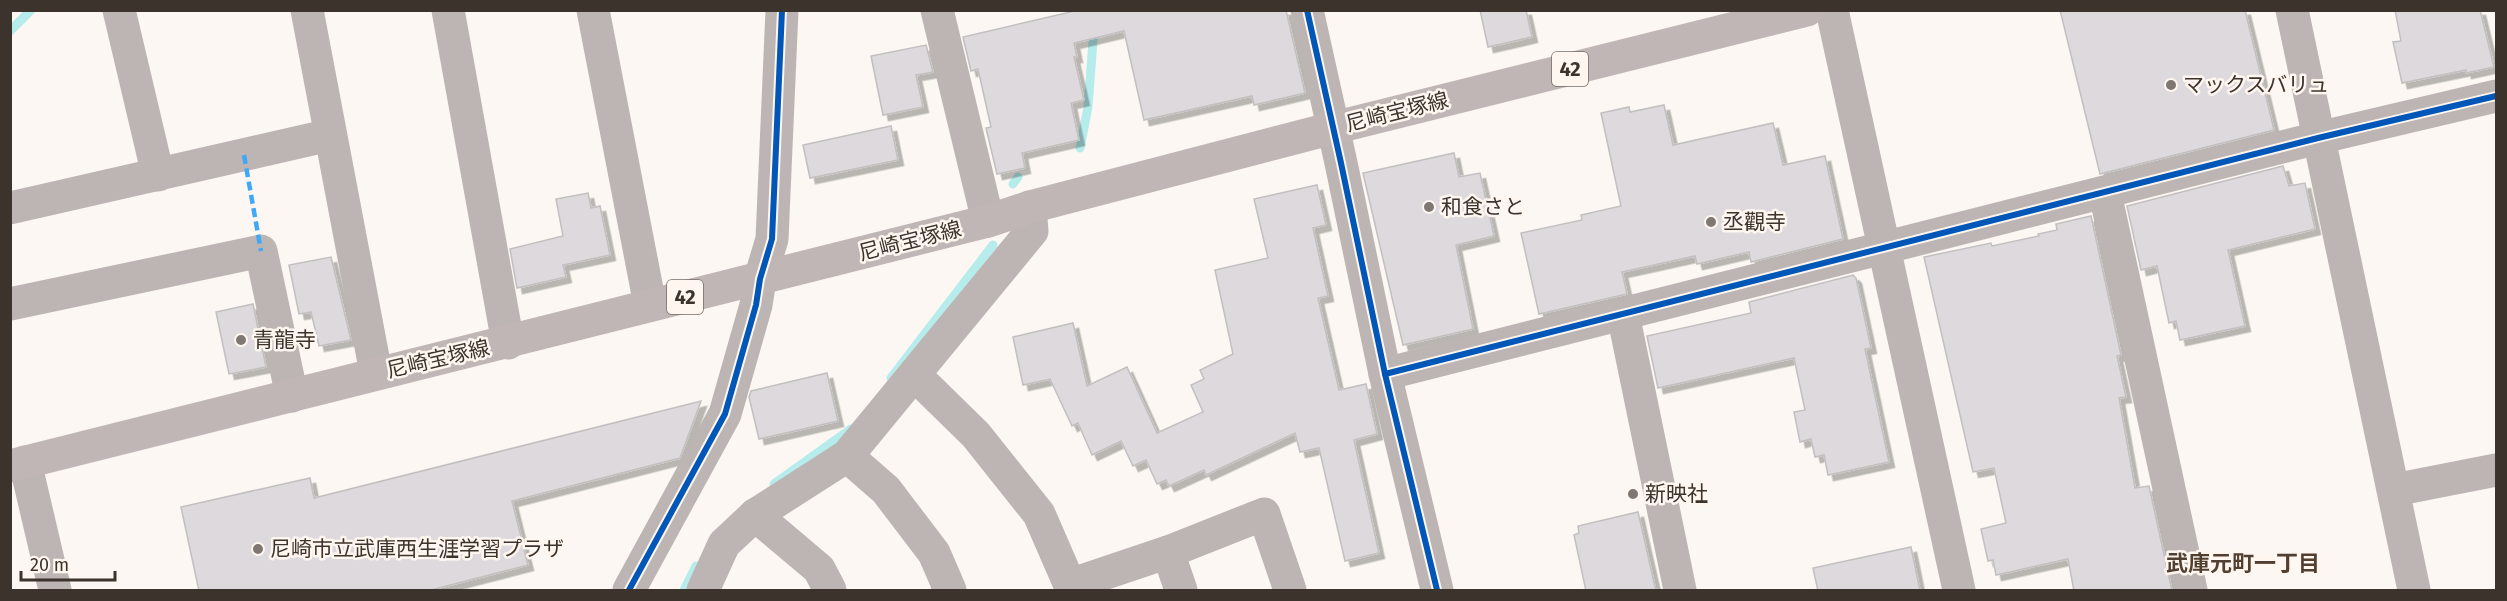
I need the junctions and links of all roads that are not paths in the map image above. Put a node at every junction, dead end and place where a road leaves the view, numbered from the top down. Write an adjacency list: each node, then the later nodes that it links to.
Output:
1 (119, 10): 15 (street)
2 (307, 10): 13 (street)
3 (448, 10): 25 (street)
4 (593, 10): 23 (street)
5 (782, 10): 21 (street)
6 (937, 10): 19 (street)
7 (1306, 10): 12 (street)
8 (1807, 10): 12 (main road, 尼崎宝塚線 / 42)
9 (1832, 10): 20 (street)
10 (2292, 10): 14 (street)
11 (2496, 96): 14 (street)
12 (1333, 128): 17 (main road, 尼崎宝塚線 / 42); 27 (street)
13 (330, 135): 15 (street); 26 (street)
14 (2318, 138): 16 (street); 33 (street)
15 (158, 175): 18 (street)
16 (2105, 194): 20 (street); 47 (street)
17 (1030, 207): 19 (main road, 尼崎宝塚線 / 42); 28 (street)
18 (10, 208)
19 (988, 221): 21 (main road, 尼崎宝塚線 / 42)
20 (1883, 249): 24 (street); 46 (street)
21 (760, 279): 23 (main road, 尼崎宝塚線 / 42); 38 (street)
22 (10, 304): 29 (street)
23 (650, 305): 25 (main road, 尼崎宝塚線 / 42)
24 (1623, 314): 27 (street); 45 (street)
25 (508, 342): 26 (main road, 尼崎宝塚線 / 42)
26 (376, 373): 29 (main road, 尼崎宝塚線 / 42)
27 (1385, 374): 44 (street)
28 (914, 378): 30 (street); 36 (street)
29 (292, 396): 31 (main road, 尼崎宝塚線 / 42)
30 (847, 456): 34 (street); 41 (street)
31 (18, 464): 37 (street)
32 (2496, 470): 33 (street)
33 (2394, 490): 48 (street)
34 (755, 514): 39 (street); 40 (street)
35 (1168, 552): 36 (street); 42 (street); 43 (street)
36 (1071, 588)
37 (56, 591)
38 (629, 591)
39 (702, 591)
40 (830, 591)
41 (950, 591)
42 (1181, 591)
43 (1290, 591)
44 (1437, 591)
45 (1680, 591)
46 (1959, 591)
47 (2191, 591)
48 (2414, 591)

